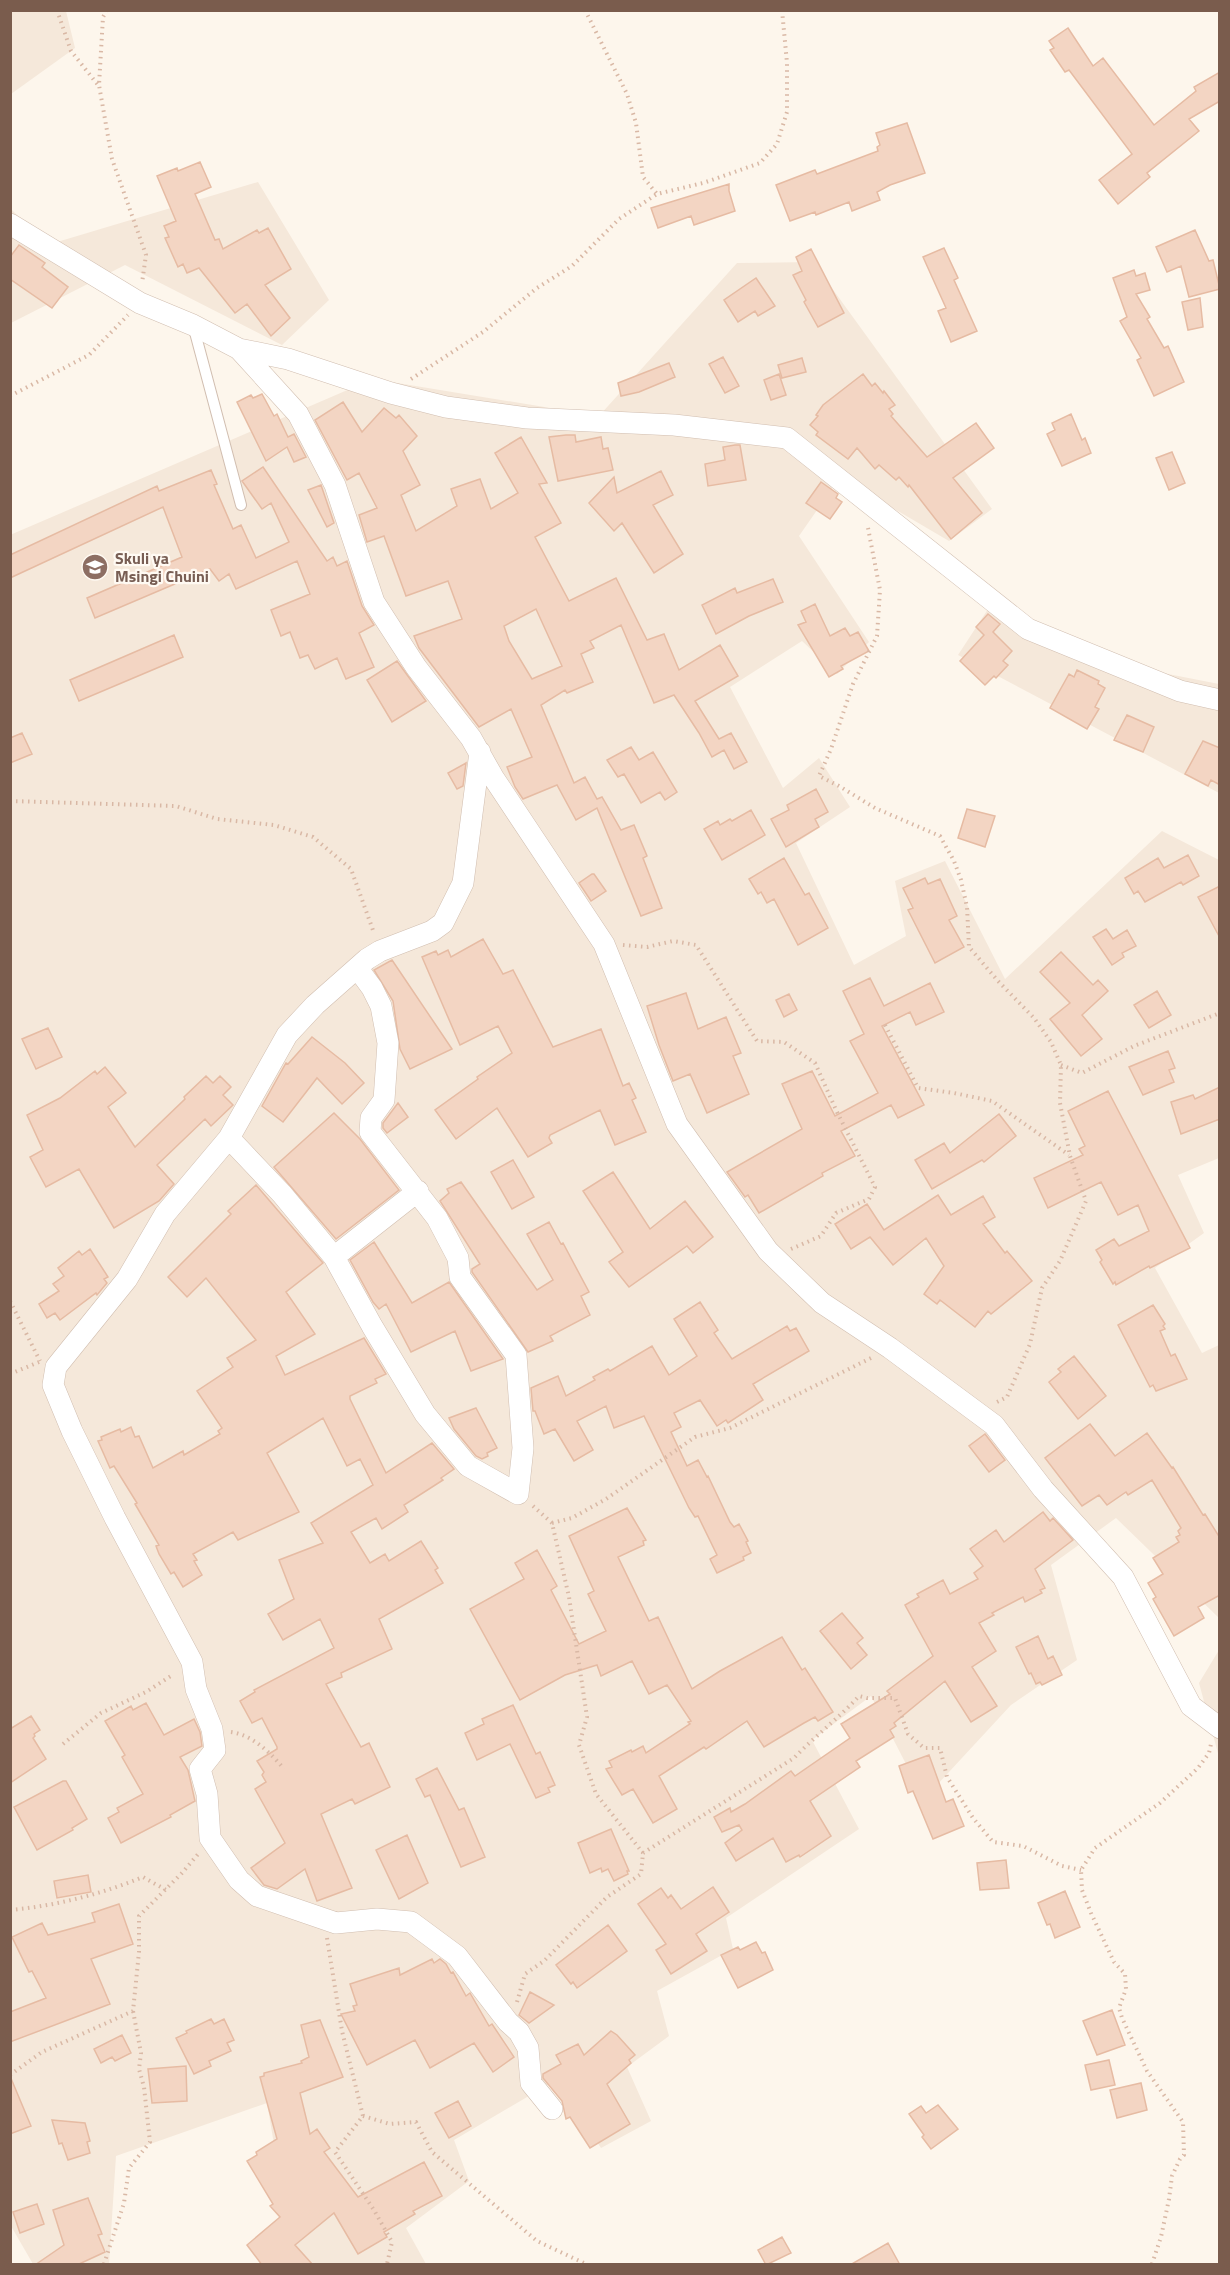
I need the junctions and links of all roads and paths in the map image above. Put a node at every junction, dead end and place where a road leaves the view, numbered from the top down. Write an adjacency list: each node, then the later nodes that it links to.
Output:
1 (57, 10): 5 (path)
2 (107, 10): 5 (path)
3 (585, 10): 6 (path)
4 (782, 10): 6 (path)
5 (99, 86): 8 (path)
6 (657, 194): 11 (path)
7 (10, 224): 8 (street)
8 (140, 303): 9 (street); 12 (path)
9 (193, 325): 10 (street); 14 (lane)
10 (239, 349): 11 (street); 16 (street)
11 (391, 393): 13 (street)
12 (10, 396)
13 (863, 498): 15 (street); 23 (path)
14 (241, 505)
15 (1220, 700)
16 (480, 752): 18 (street); 19 (street)
17 (10, 801): 19 (path)
18 (604, 944): 27 (street); 27 (path)
19 (380, 951): 20 (street)
20 (358, 969): 24 (street); 26 (street)
21 (1220, 1013): 23 (path)
22 (885, 1025): 25 (path)
23 (1061, 1065): 25 (path)
24 (229, 1138): 28 (street); 35 (street)
25 (1070, 1156): 32 (path)
26 (418, 1191): 28 (street); 33 (street)
27 (768, 1251): 30 (street)
28 (334, 1257): 33 (street)
29 (10, 1301): 31 (path)
30 (890, 1348): 32 (street); 34 (path)
31 (40, 1361)
32 (978, 1411): 37 (street)
33 (518, 1494): 34 (path)
34 (552, 1523): 41 (path)
35 (192, 1662): 36 (street); 38 (path)
36 (212, 1729): 39 (path); 40 (street)
37 (1216, 1735): 42 (path)
38 (63, 1744)
39 (284, 1768)
40 (210, 1838): 43 (path); 45 (street)
41 (643, 1853): 42 (path); 47 (path)
42 (1080, 1870): 54 (path)
43 (166, 1890): 44 (path); 46 (path)
44 (10, 1910)
45 (324, 1920): 47 (street); 50 (path)
46 (133, 2011): 48 (path); 51 (path)
47 (508, 2022): 49 (street)
48 (10, 2075)
49 (552, 2109)
50 (363, 2116): 52 (path); 53 (path)
51 (104, 2265)
52 (387, 2265)
53 (586, 2265)
54 (1152, 2265)

